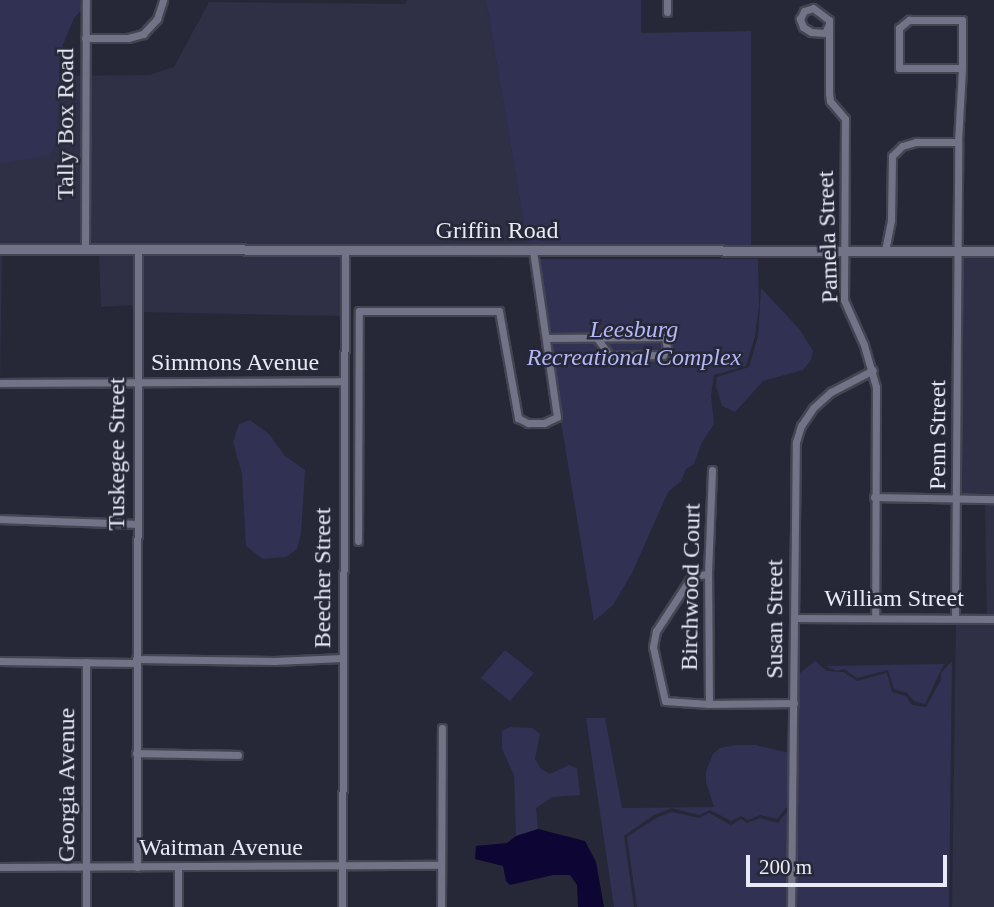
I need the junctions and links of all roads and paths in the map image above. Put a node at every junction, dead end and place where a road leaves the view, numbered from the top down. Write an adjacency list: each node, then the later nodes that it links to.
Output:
1 (86, 0): 6 (street, Tally Box Road)
2 (163, 0): 6 (street)
3 (667, 0): 4 (street)
4 (667, 12)
5 (829, 24): 14 (street, Pamela Street)
6 (85, 38): 9 (street, Tally Box Road)
7 (962, 68): 7 (street, Penn Street); 8 (street, Penn Street)
8 (958, 142): 15 (street); 16 (street, Penn Street)
9 (85, 248): 10 (street, Griffin Road); 11 (street, Griffin Road)
10 (138, 248): 12 (street, Griffin Road); 22 (street, Tuskegee Street)
11 (0, 249)
12 (345, 250): 13 (street, Griffin Road); 21 (street, Beecher Street)
13 (533, 251): 14 (street, Griffin Road); 18 (street)
14 (843, 251): 15 (street, Griffin Road); 20 (street, Pamela Street)
15 (885, 251): 16 (street, Griffin Road)
16 (959, 251): 17 (street, Griffin Road); 26 (street, Penn Street)
17 (994, 251)
18 (546, 338): 19 (street); 30 (street)
19 (597, 338): 19 (street)
20 (873, 370): 25 (street, Pamela Street); 32 (street, Susan Street)
21 (343, 381): 22 (street, Simmons Avenue); 36 (street, Beecher Street)
22 (137, 382): 23 (street, Simmons Avenue); 29 (street, Tuskegee Street)
23 (0, 383)
24 (712, 470): 31 (street, Birchwood Court)
25 (874, 497): 26 (street); 33 (street, Pamela Street)
26 (957, 498): 27 (street); 34 (street, Penn Street)
27 (994, 499)
28 (0, 520): 29 (street)
29 (136, 524): 38 (street, Tuskegee Street)
30 (358, 541)
31 (708, 574): 41 (street, Birchwood Court); 41 (street)
32 (794, 618): 33 (street, William Street); 40 (street, Susan Street)
33 (875, 618): 34 (street, William Street)
34 (955, 618): 35 (street, William Street)
35 (994, 619)
36 (343, 658): 38 (street); 46 (street, Beecher Street)
37 (0, 661): 39 (street)
38 (136, 661): 39 (street); 43 (street, Tuskegee Street)
39 (86, 662): 48 (street, Georgia Avenue)
40 (794, 703): 41 (street); 55 (street, Susan Street)
41 (709, 704)
42 (442, 728): 45 (street)
43 (136, 753): 44 (street); 49 (street, Tuskegee Street)
44 (237, 755)
45 (441, 864): 46 (street, Waitman Avenue); 54 (street)
46 (342, 866): 50 (street, Waitman Avenue); 53 (street, Beecher Street)
47 (0, 867): 48 (street, Waitman Avenue)
48 (86, 867): 49 (street, Waitman Avenue); 51 (street, Georgia Avenue)
49 (137, 867): 50 (street, Waitman Avenue)
50 (178, 867): 52 (street)
51 (86, 907)
52 (178, 907)
53 (342, 907)
54 (441, 907)
55 (791, 907)

